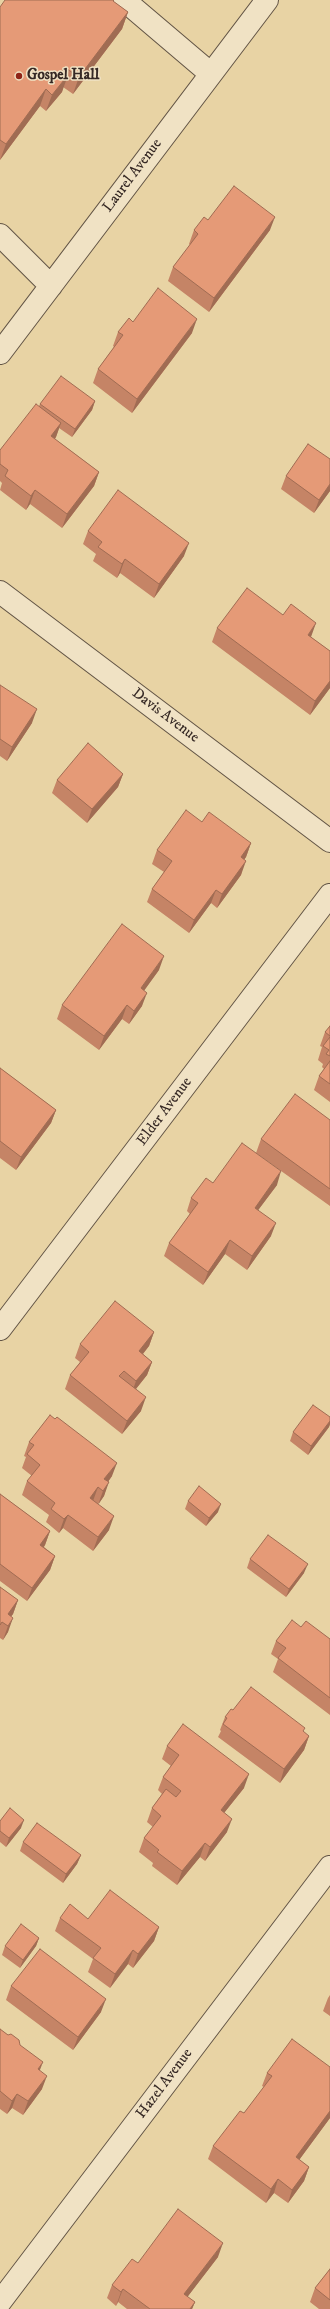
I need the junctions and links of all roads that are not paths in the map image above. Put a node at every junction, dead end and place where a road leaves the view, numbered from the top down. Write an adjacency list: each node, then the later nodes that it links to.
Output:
1 (124, 0): 3 (street)
2 (267, 0): 3 (street, Laurel Avenue)
3 (211, 74): 5 (street, Laurel Avenue)
4 (0, 235): 5 (street)
5 (51, 286): 6 (street, Laurel Avenue)
6 (0, 353)
7 (0, 592): 8 (street, Davis Avenue)
8 (330, 841)
9 (330, 895): 10 (street, Elder Avenue)
10 (0, 1328)
11 (330, 1867): 12 (street, Hazel Avenue)
12 (0, 2302)

